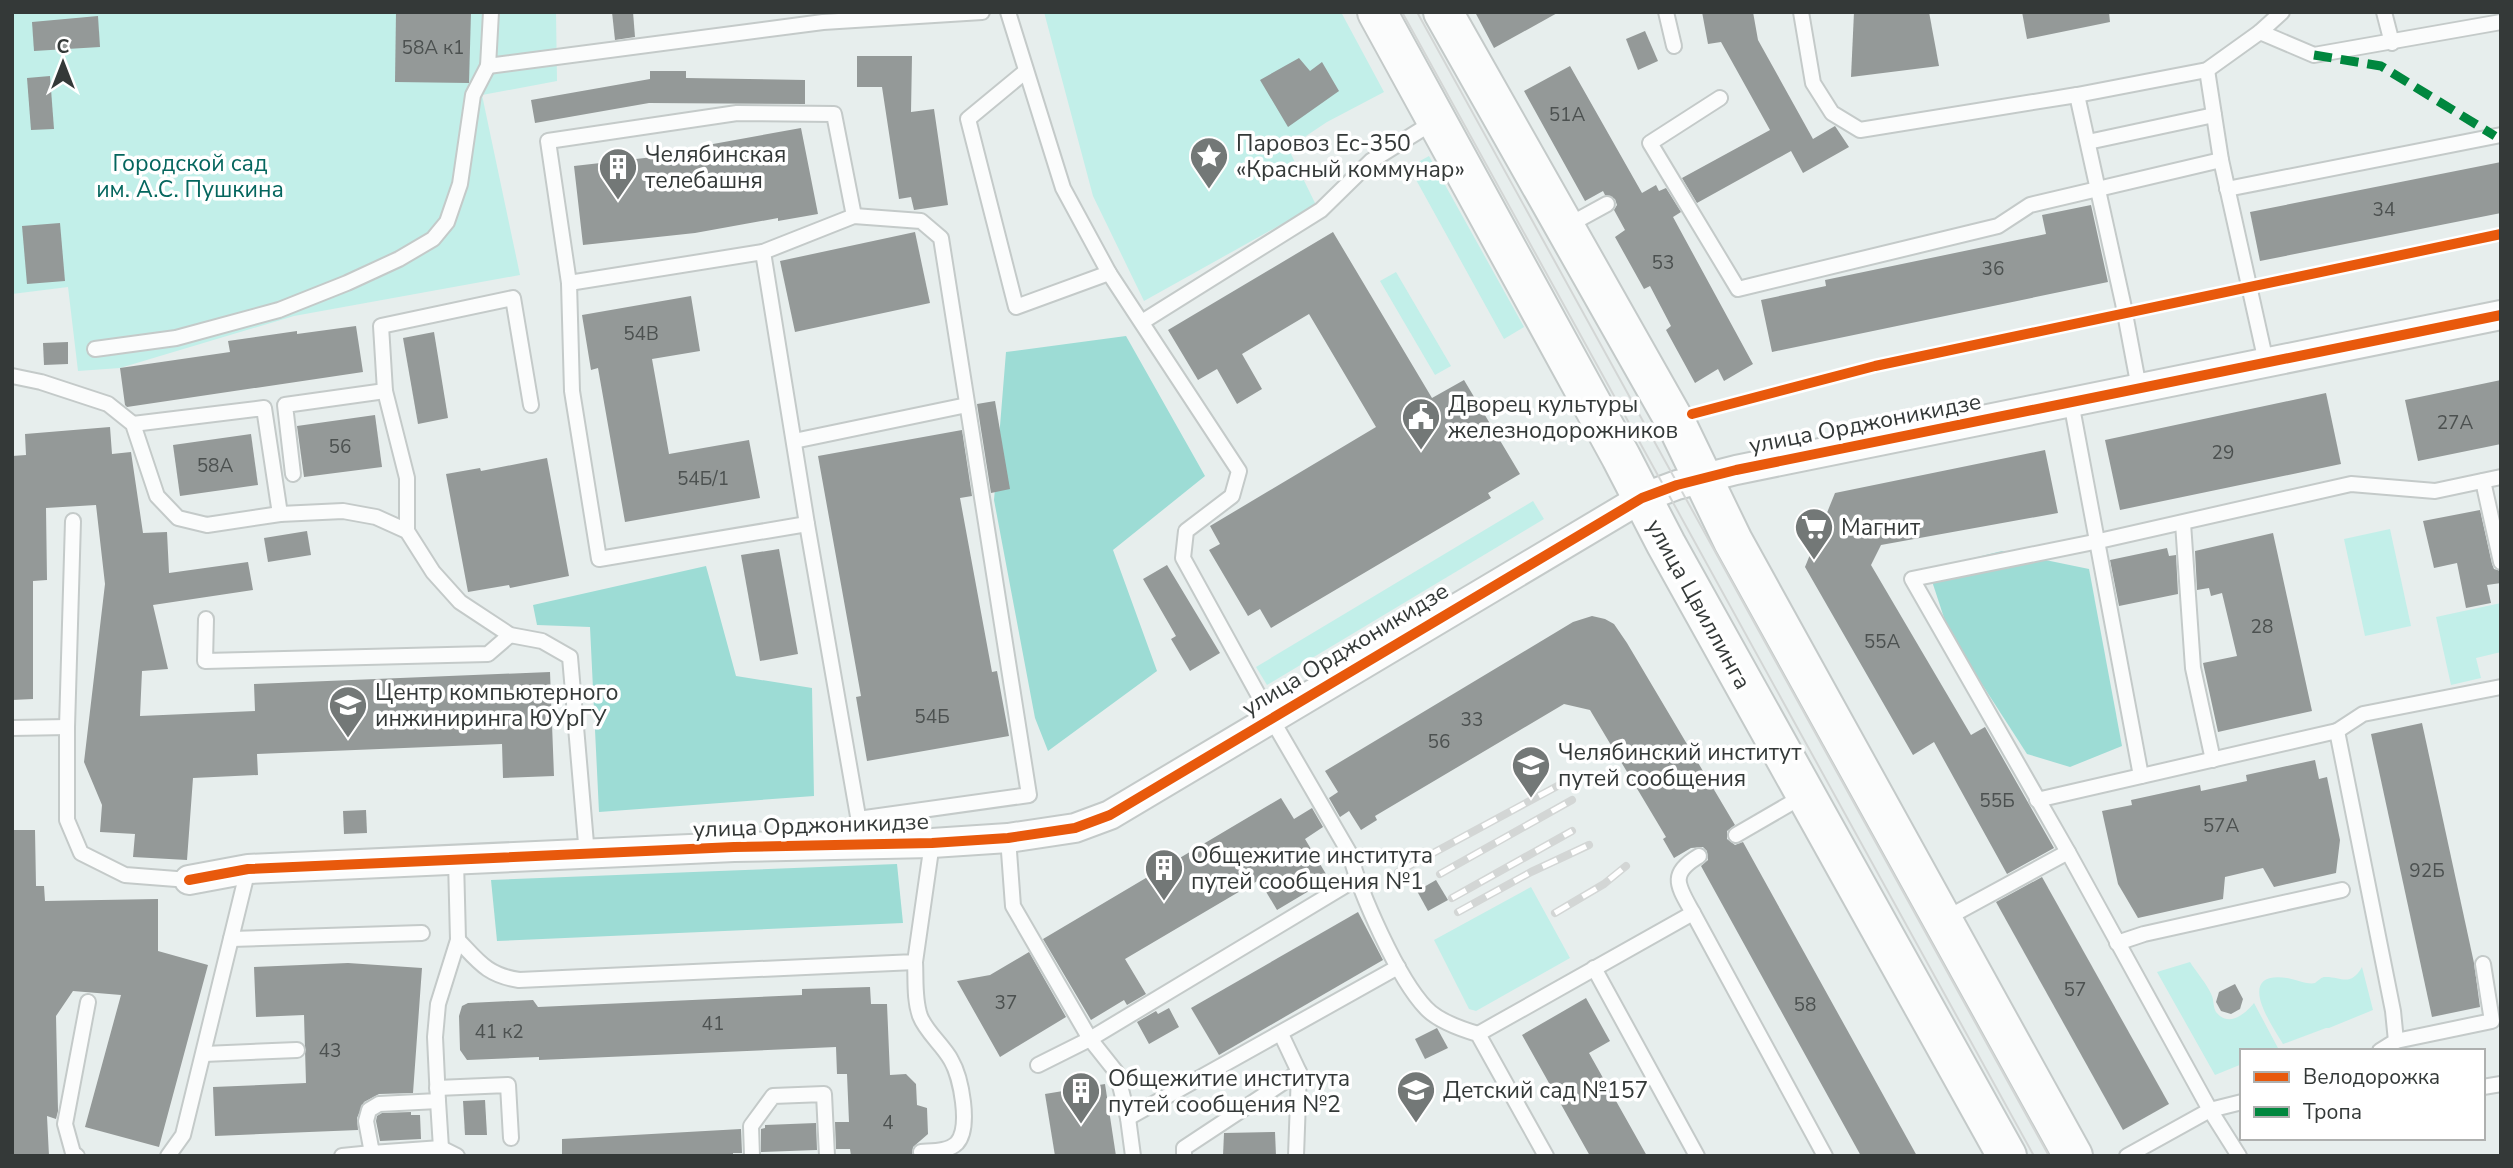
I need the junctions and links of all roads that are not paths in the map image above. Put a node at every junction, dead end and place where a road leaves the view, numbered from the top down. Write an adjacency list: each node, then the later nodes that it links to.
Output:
1 (491, 12): 15 (lane)
2 (982, 12): 10 (lane)
3 (1008, 12): 17 (lane)
4 (1377, 12): 21 (main road, улица Цвиллинга)
5 (1443, 12): 29 (main road)
6 (1666, 12): 14 (lane)
7 (1801, 12): 18 (lane)
8 (2282, 12): 12 (lane)
9 (2384, 12): 13 (lane)
10 (888, 15): 15 (lane)
11 (2501, 22): 13 (lane)
12 (2260, 32): 13 (lane); 16 (lane)
13 (2392, 43)
14 (1674, 46)
15 (488, 66): 35 (lane)
16 (2207, 69): 18 (lane); 20 (lane)
17 (1026, 71): 31 (lane); 31 (lane)
18 (2077, 95): 23 (lane)
19 (1720, 98): 25 (lane)
20 (2214, 115): 23 (lane); 24 (lane)
21 (1437, 120): 34 (lane); 49 (main road, улица Цвиллинга)
22 (2501, 135): 26 (lane)
23 (2088, 142): 25 (lane)
24 (2221, 160): 25 (lane); 26 (lane)
25 (2096, 188): 38 (lane)
26 (2227, 189): 36 (lane)
27 (1606, 204): 29 (lane)
28 (854, 216): 30 (lane); 32 (lane); 42 (lane)
29 (1564, 227): 47 (main road)
30 (763, 251): 32 (lane); 44 (lane)
31 (1109, 273): 34 (lane)
32 (569, 283): 53 (lane)
33 (2501, 315): 36 (street, улица Орджоникидзе)
34 (1142, 322): 60 (lane)
35 (95, 349)
36 (2266, 362): 38 (street, улица Орджоникидзе)
37 (12, 376): 43 (lane)
38 (2139, 388): 40 (street, улица Орджоникидзе)
39 (386, 391): 41 (lane); 45 (lane); 54 (lane)
40 (2071, 402): 47 (street, улица Орджоникидзе); 55 (lane)
41 (531, 405)
42 (967, 405): 44 (lane); 68 (lane)
43 (133, 424): 50 (lane); 50 (lane)
44 (794, 441): 53 (lane)
45 (293, 474)
46 (2501, 477): 48 (lane)
47 (1702, 479): 49 (street, улица Орджоникидзе); 81 (main road)
48 (2483, 481): 52 (lane); 56 (lane)
49 (1642, 498): 60 (street, улица Орджоникидзе); 66 (main road, улица Цвиллинга)
50 (281, 514): 54 (lane)
51 (73, 521): 61 (lane)
52 (2183, 523): 55 (lane); 64 (lane)
53 (807, 524): 68 (lane)
54 (407, 531): 58 (lane)
55 (2099, 541): 65 (lane); 67 (lane)
56 (2501, 562)
57 (206, 619): 58 (lane)
58 (510, 635): 73 (lane)
59 (2501, 687): 63 (lane)
60 (1271, 718): 70 (street, улица Орджоникидзе); 77 (lane)
61 (67, 727): 62 (lane); 78 (lane)
62 (12, 728)
63 (2337, 731): 64 (lane); 94 (lane)
64 (2213, 760): 65 (lane)
65 (2141, 776): 67 (lane)
66 (1805, 795): 69 (lane); 120 (main road, улица Цвиллинга)
67 (2037, 800): 72 (lane)
68 (860, 832): 71 (street, улица Орджоникидзе); 73 (street, улица Орджоникидзе)
69 (1737, 835)
70 (1008, 838): 71 (street, улица Орджоникидзе); 93 (lane)
71 (932, 843): 86 (lane)
72 (2068, 852): 81 (lane); 85 (lane)
73 (587, 856): 75 (street, улица Орджоникидзе)
74 (1699, 856): 80 (lane)
75 (456, 860): 76 (street, улица Орджоникидзе); 84 (lane)
76 (248, 869): 78 (street, улица Орджоникидзе); 83 (lane)
77 (1356, 878): 88 (lane); 93 (lane)
78 (190, 880)
79 (2342, 890): 85 (lane)
80 (1693, 912): 89 (lane); 119 (lane)
81 (1943, 920): 121 (main road)
82 (422, 933): 83 (lane)
83 (231, 939): 97 (lane)
84 (457, 940): 86 (lane); 100 (lane)
85 (2117, 943): 102 (lane)
86 (915, 962): 106 (lane)
87 (2483, 964): 94 (lane)
88 (1398, 967): 91 (lane); 92 (lane)
89 (1594, 968): 92 (lane); 118 (lane)
90 (89, 1002): 108 (lane)
91 (1281, 1034): 99 (lane); 103 (lane)
92 (1478, 1034): 117 (lane)
93 (1090, 1039): 98 (lane); 103 (lane)
94 (2396, 1041): 95 (lane)
95 (2383, 1049)
96 (297, 1050): 97 (lane)
97 (204, 1054): 109 (lane)
98 (1038, 1065)
99 (1299, 1072): 115 (lane); 116 (lane)
100 (438, 1094): 104 (lane); 105 (lane); 107 (lane)
101 (2240, 1102): 102 (lane)
102 (2210, 1110): 122 (lane); 123 (lane)
103 (1128, 1118): 114 (lane)
104 (511, 1138)
105 (440, 1152): 107 (lane); 111 (lane)
106 (920, 1152)
107 (373, 1153): 110 (lane)
108 (77, 1156)
109 (168, 1156)
110 (342, 1156)
111 (457, 1156)
112 (752, 1156): 113 (lane)
113 (827, 1156)
114 (1133, 1156)
115 (1184, 1156)
116 (1296, 1156)
117 (1546, 1156)
118 (1697, 1156)
119 (1825, 1156)
120 (2007, 1156)
121 (2073, 1156)
122 (2127, 1156)
123 (2239, 1156)

